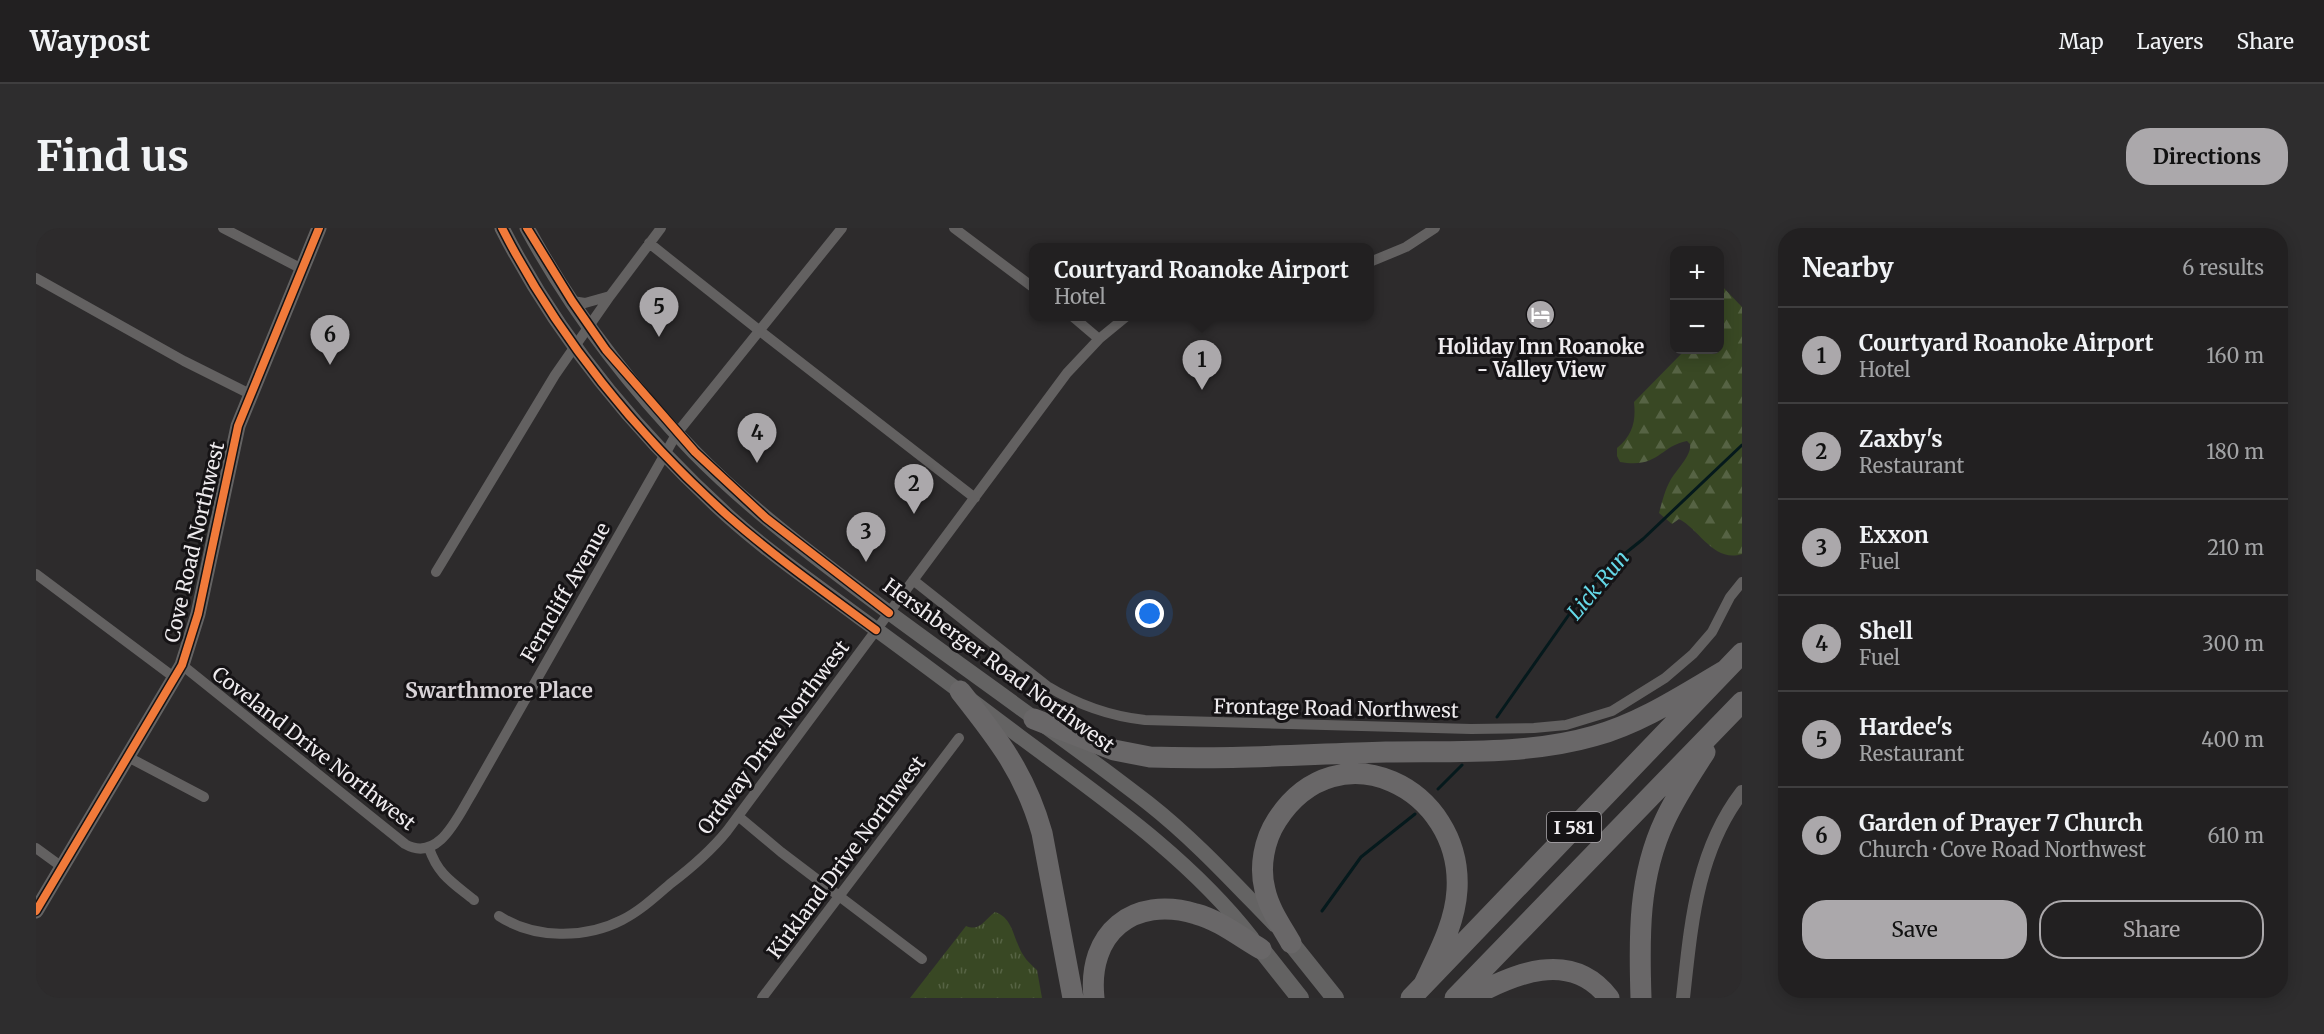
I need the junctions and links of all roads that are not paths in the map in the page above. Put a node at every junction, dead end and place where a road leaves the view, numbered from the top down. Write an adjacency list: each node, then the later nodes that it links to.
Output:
1 (223, 228): 11 (street)
2 (319, 228): 11 (main road, Cove Road Northwest)
3 (502, 228): 21 (main road)
4 (527, 228): 15 (main road, Hershberger Road Northwest)
5 (661, 228): 9 (street)
6 (842, 228): 19 (street, Ferncliff Avenue)
7 (954, 228): 13 (street)
8 (1435, 228): 10 (street)
9 (649, 243): 14 (street); 19 (street)
10 (1374, 260)
11 (302, 269): 22 (main road, Cove Road Northwest)
12 (36, 278): 22 (street)
13 (1029, 284)
14 (610, 296): 15 (street); 18 (street)
15 (572, 301): 18 (main road, Hershberger Road Northwest)
16 (1078, 321): 20 (street)
17 (1121, 321): 20 (street, Ordway Drive Northwest)
18 (589, 326): 21 (street); 23 (main road, Hershberger Road Northwest)
19 (760, 331): 23 (street, Ferncliff Avenue); 25 (street)
20 (1099, 339): 25 (street, Ordway Drive Northwest)
21 (575, 346): 24 (main road); 26 (street)
22 (250, 394): 34 (main road, Cove Road Northwest)
23 (677, 433): 24 (street, Ferncliff Avenue); 30 (main road, Hershberger Road Northwest)
24 (665, 453): 31 (main road); 45 (street, Ferncliff Avenue)
25 (975, 498): 28 (street, Ordway Drive Northwest)
26 (436, 572)
27 (36, 574): 34 (street, Coveland Drive Northwest)
28 (914, 580): 29 (street, Frontage Road Northwest); 30 (street, Ordway Drive Northwest)
29 (1742, 582)
30 (889, 613): 31 (street, Ordway Drive Northwest); 38 (main road, Hershberger Road Northwest)
31 (876, 630): 35 (main road); 43 (street, Ordway Drive Northwest)
32 (1742, 653): 33 (highway, I 581)
33 (1724, 671): 38 (highway); 54 (highway, I 581)
34 (178, 672): 40 (main road, Cove Road Northwest); 45 (street, Coveland Drive Northwest)
35 (960, 691): 52 (main road); 56 (highway)
36 (1742, 702): 37 (highway, I 581)
37 (1726, 718): 60 (highway, I 581); 63 (highway)
38 (1034, 719): 51 (main road, Hershberger Road Northwest)
39 (959, 738): 47 (street, Kirkland Drive Northwest)
40 (128, 757): 42 (street); 46 (main road, Cove Road Northwest)
41 (1742, 792): 64 (street)
42 (204, 797)
43 (738, 816): 47 (street); 50 (street, Ordway Drive Northwest)
44 (36, 848): 46 (street)
45 (429, 848): 48 (street, Coveland Drive Northwest)
46 (62, 867): 49 (main road, Cove Road Northwest)
47 (840, 897): 53 (street); 55 (street, Kirkland Drive Northwest)
48 (474, 900)
49 (36, 911)
50 (499, 915)
51 (1291, 944): 54 (highway); 59 (main road, Hershberger Road Northwest)
52 (1261, 950): 57 (highway); 58 (main road)
53 (922, 959)
54 (1417, 991)
55 (762, 998)
56 (1073, 998)
57 (1094, 998)
58 (1300, 998)
59 (1335, 998)
60 (1455, 998)
61 (1469, 998): 62 (highway)
62 (1609, 998)
63 (1641, 998)
64 (1683, 998)

